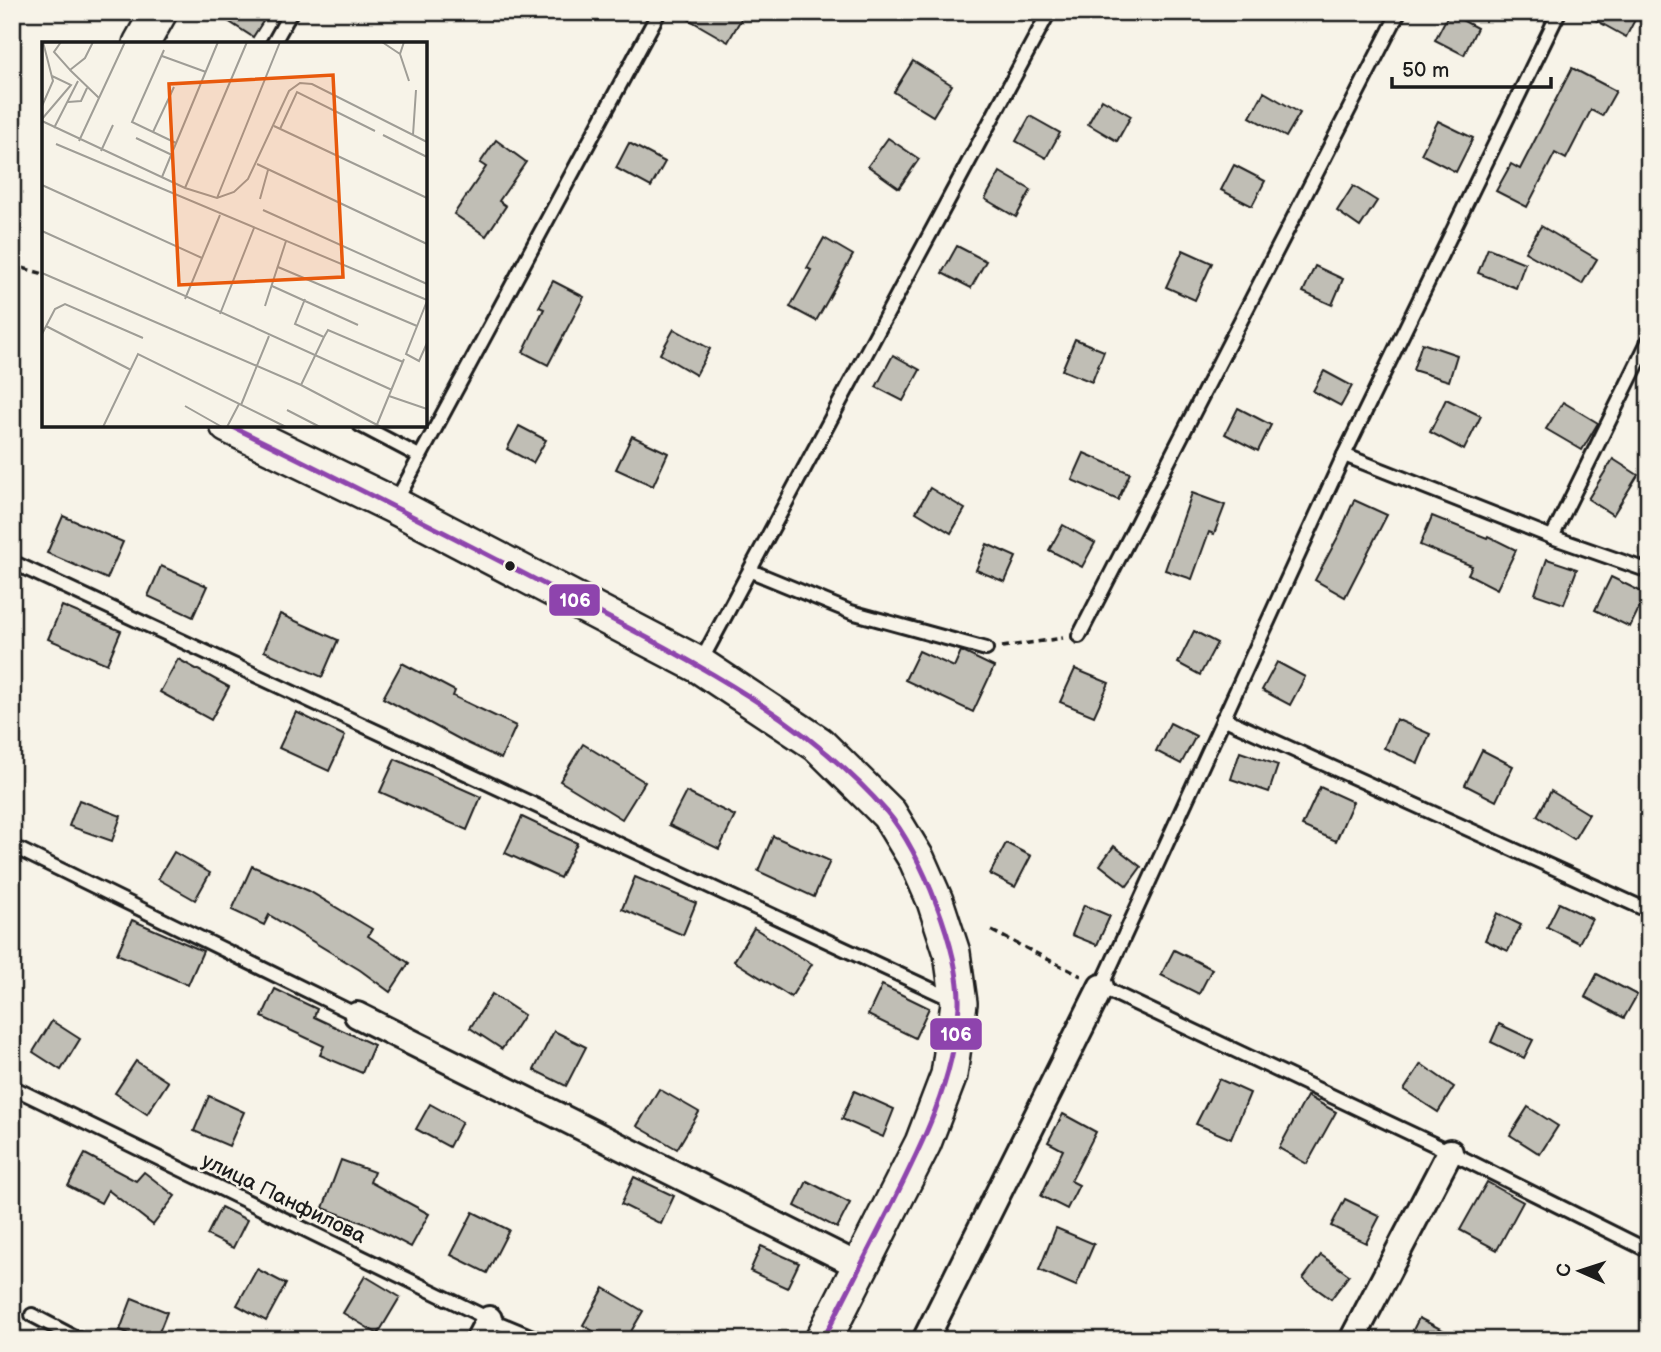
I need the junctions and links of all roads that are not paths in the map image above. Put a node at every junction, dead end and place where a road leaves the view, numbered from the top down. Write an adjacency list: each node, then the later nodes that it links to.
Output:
1 (159, 12): 7 (main road)
2 (291, 12): 8 (lane)
3 (659, 12): 12 (lane)
4 (1049, 12): 17 (lane)
5 (1399, 12): 19 (lane)
6 (1559, 12): 13 (lane)
7 (142, 42)
8 (274, 42)
9 (1649, 340): 15 (lane)
10 (232, 427): 14 (main road)
11 (364, 427): 12 (lane)
12 (419, 456): 14 (lane)
13 (1344, 456): 15 (lane); 22 (lane)
14 (393, 505): 21 (main road)
15 (1552, 537): 18 (lane)
16 (12, 562): 26 (lane)
17 (751, 571): 20 (lane); 21 (lane)
18 (1649, 571)
19 (1079, 636)
20 (986, 649)
21 (699, 666): 26 (main road)
22 (1223, 718): 24 (lane); 25 (lane)
23 (12, 846): 27 (lane)
24 (1649, 911)
25 (1101, 987): 29 (lane); 37 (street)
26 (959, 1003): 31 (main road)
27 (357, 1016): 31 (street)
28 (12, 1087): 33 (lane, улица Панфилова)
29 (1450, 1152): 30 (lane); 38 (street)
30 (1649, 1251)
31 (861, 1267): 36 (main road)
32 (32, 1315): 34 (lane)
33 (483, 1329): 35 (lane, улица Панфилова)
34 (80, 1340)
35 (540, 1340)
36 (823, 1340)
37 (925, 1340)
38 (1352, 1340)

